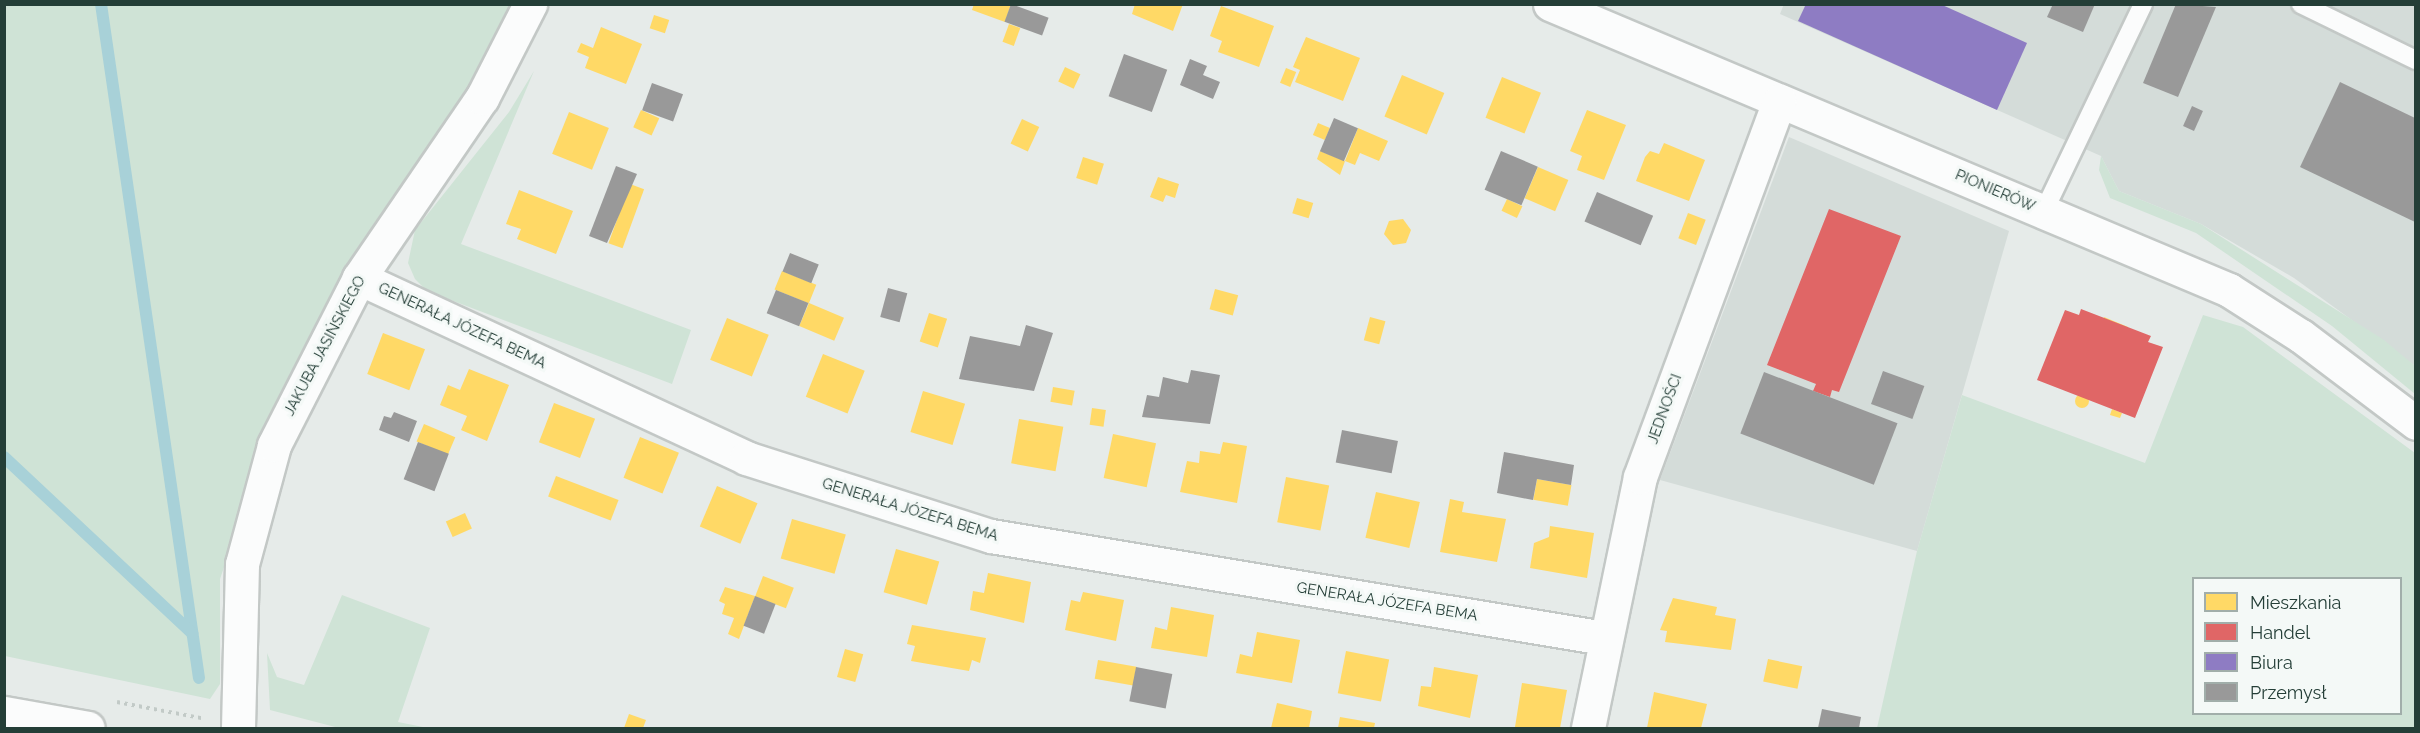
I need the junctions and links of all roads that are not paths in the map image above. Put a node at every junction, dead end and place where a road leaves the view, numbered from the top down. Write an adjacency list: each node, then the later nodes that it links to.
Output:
1 (530, 4): 8 (street, JAKUBA JASIŃSKIEGO)
2 (1550, 4): 6 (street, PIONIERÓW)
3 (2143, 4): 7 (lane)
4 (2301, 4): 5 (lane)
5 (2415, 60)
6 (1779, 101): 7 (street, PIONIERÓW); 10 (street, JEDNOŚCI)
7 (2044, 212): 9 (street, PIONIERÓW)
8 (359, 278): 10 (street, GENERAŁA JÓZEFA BEMA); 12 (street, JAKUBA JASIŃSKIEGO)
9 (2415, 423)
10 (1604, 638): 14 (street, JEDNOŚCI)
11 (4, 712): 13 (street)
12 (238, 727)
13 (88, 729)
14 (1588, 729)

